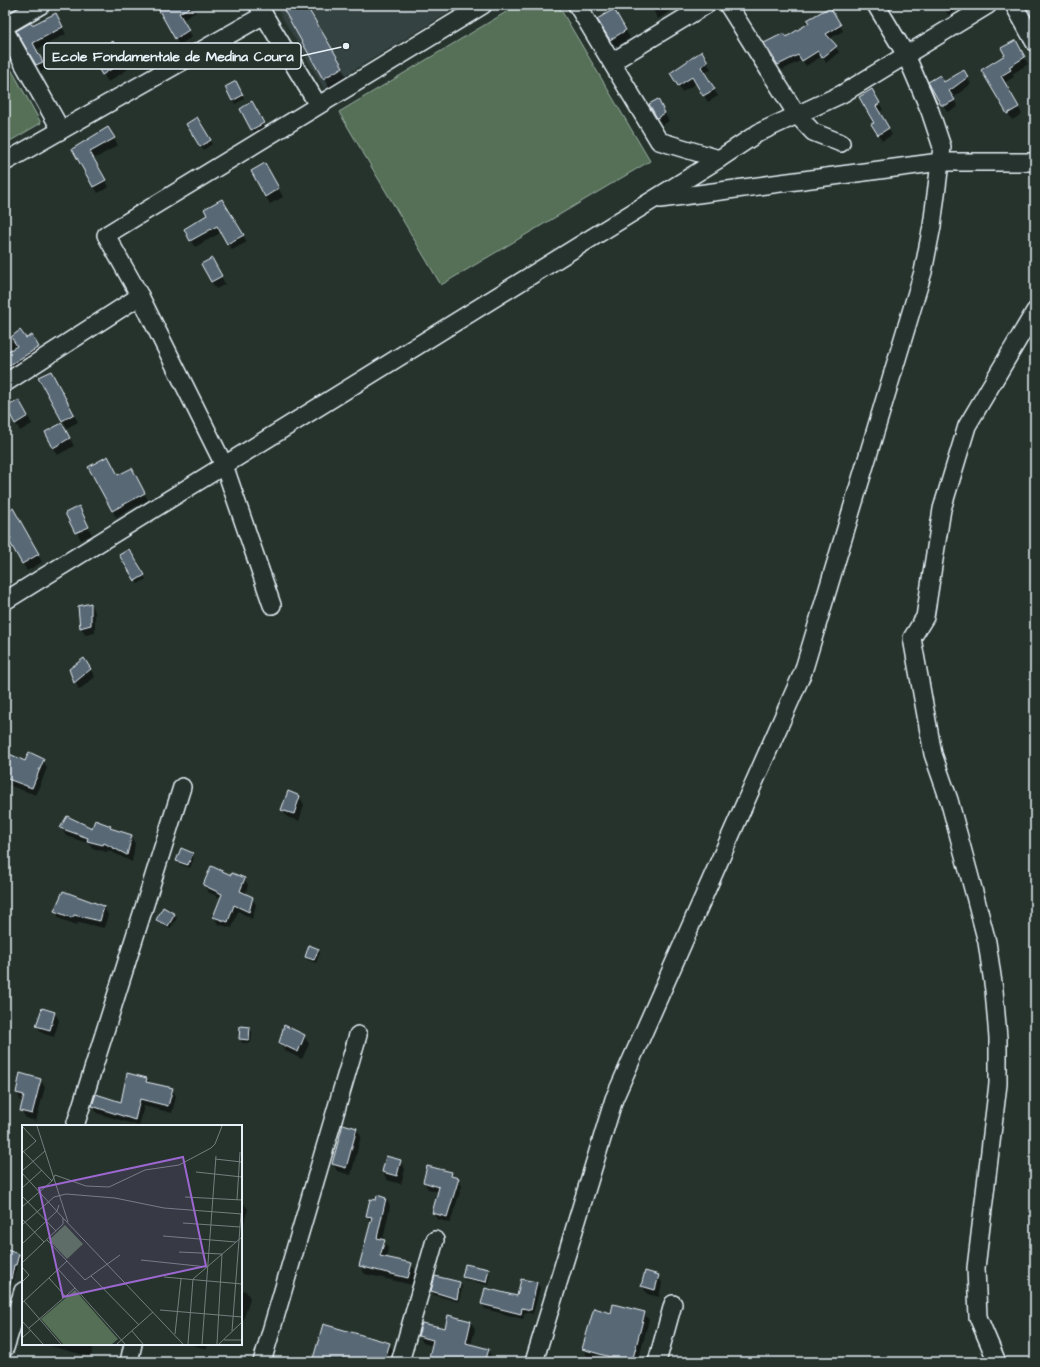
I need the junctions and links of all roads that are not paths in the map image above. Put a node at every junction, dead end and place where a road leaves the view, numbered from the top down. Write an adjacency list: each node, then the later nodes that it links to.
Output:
1 (41, 5): 10 (street)
2 (483, 5): 15 (street)
3 (577, 5): 14 (street)
4 (706, 5): 14 (street)
5 (728, 5): 16 (street)
6 (876, 5): 13 (street)
7 (988, 5): 13 (street)
8 (1014, 5): 12 (street)
9 (261, 10): 15 (street); 17 (street)
10 (5, 26)
11 (5, 32): 17 (street)
12 (1035, 43)
13 (906, 55): 16 (street); 21 (street)
14 (612, 62): 19 (street)
15 (318, 105): 24 (street)
16 (797, 115): 18 (street); 19 (street)
17 (61, 130): 20 (street)
18 (841, 143)
19 (719, 158): 23 (street)
20 (5, 162)
21 (940, 162): 22 (street); 23 (street); 41 (street)
22 (1035, 162)
23 (653, 200): 27 (street)
24 (140, 296): 26 (street); 27 (street)
25 (1035, 311): 43 (street)
26 (5, 383)
27 (224, 465): 28 (street); 29 (street)
28 (5, 601)
29 (272, 605)
30 (182, 787): 32 (street)
31 (358, 1035): 39 (street)
32 (75, 1125)
33 (435, 1240): 40 (street)
34 (22, 1294): 37 (street)
35 (672, 1304): 42 (street)
36 (133, 1345): 38 (street)
37 (5, 1348)
38 (129, 1362)
39 (262, 1362)
40 (400, 1362)
41 (534, 1362)
42 (657, 1362)
43 (996, 1362)

